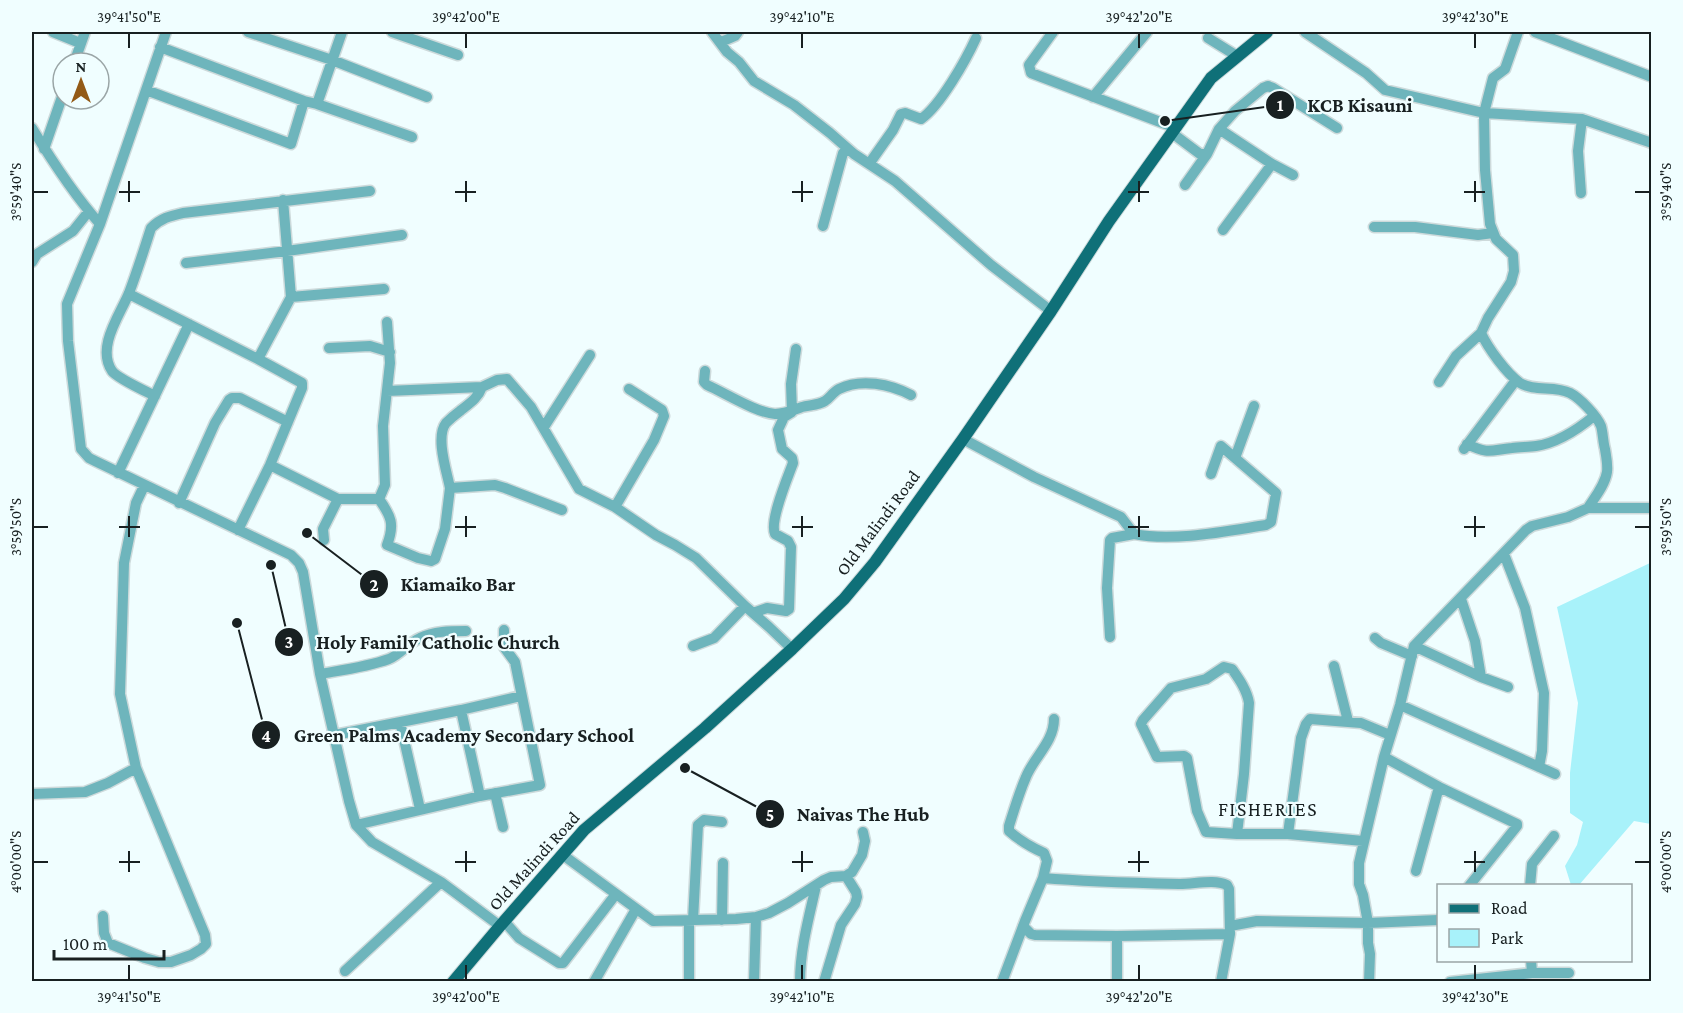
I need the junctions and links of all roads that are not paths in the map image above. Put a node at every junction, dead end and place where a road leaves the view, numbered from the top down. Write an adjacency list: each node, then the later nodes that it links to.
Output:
1 (52, 32): 18 (street)
2 (85, 32): 18 (street)
3 (166, 32): 19 (street)
4 (248, 32): 23 (street)
5 (342, 32): 23 (street)
6 (392, 32): 21 (street)
7 (712, 32): 17 (street)
8 (738, 32): 17 (street)
9 (1053, 32): 27 (street)
10 (1147, 32): 27 (street)
11 (1267, 32): 22 (main road, Old Malindi Road)
12 (1305, 32): 31 (street)
13 (1518, 32): 31 (street)
14 (1535, 32): 24 (street)
15 (976, 38): 42 (street)
16 (1208, 38): 22 (street)
17 (721, 42): 42 (street)
18 (80, 43): 20 (street)
19 (160, 47): 25 (street); 28 (street)
20 (78, 51)
21 (458, 55)
22 (1237, 56): 36 (main road, Old Malindi Road)
23 (332, 60): 26 (street); 29 (street)
24 (1652, 77)
25 (146, 90): 28 (street); 50 (street)
26 (427, 97)
27 (1093, 97): 36 (street)
28 (304, 101): 29 (street)
29 (317, 104): 37 (street)
30 (57, 111): 39 (street)
31 (1484, 113): 32 (street); 54 (street)
32 (1582, 119): 38 (street); 47 (street)
33 (32, 128): 39 (street)
34 (1337, 128): 35 (street)
35 (1219, 129): 41 (street); 43 (street)
36 (1174, 130): 41 (street); 62 (main road, Old Malindi Road)
37 (412, 137)
38 (1652, 143)
39 (44, 149): 49 (street)
40 (843, 153): 51 (street)
41 (1207, 154): 45 (street)
42 (869, 164): 62 (street)
43 (1272, 164): 44 (street); 53 (street)
44 (1293, 175)
45 (1185, 185)
46 (370, 191): 48 (street)
47 (1581, 193)
48 (283, 200): 56 (street); 60 (street)
49 (88, 211): 50 (street); 57 (street)
50 (100, 224): 87 (street)
51 (823, 226)
52 (1374, 227): 54 (street)
53 (1223, 230)
54 (1493, 233): 65 (street)
55 (402, 235): 56 (street)
56 (287, 252): 58 (street); 61 (street)
57 (32, 260)
58 (186, 263)
59 (384, 290): 61 (street)
60 (129, 294): 64 (street); 78 (street)
61 (291, 297): 70 (street)
62 (1051, 311): 84 (main road, Old Malindi Road)
63 (387, 322): 68 (street)
64 (189, 324): 70 (street); 78 (street)
65 (1481, 333): 72 (street); 73 (street)
66 (329, 348): 68 (street)
67 (796, 349): 80 (street)
68 (390, 352): 76 (street)
69 (590, 355): 83 (street)
70 (258, 359): 82 (street)
71 (705, 371): 80 (street)
72 (1516, 380): 81 (street); 81 (street)
73 (1439, 382)
74 (482, 387): 76 (street); 83 (street); 90 (street)
75 (629, 389): 94 (street)
76 (387, 391): 92 (street)
77 (911, 394): 80 (street)
78 (155, 396): 87 (street)
79 (1254, 406): 85 (street)
80 (792, 412): 103 (street)
81 (1594, 416): 95 (street)
82 (288, 422): 86 (street); 93 (street)
83 (544, 428): 94 (street)
84 (963, 439): 99 (street); 109 (main road, Old Malindi Road)
85 (1236, 458): 88 (street); 99 (street)
86 (270, 465): 91 (street); 98 (street)
87 (118, 473): 89 (street)
88 (1211, 474)
89 (144, 486): 93 (street); 125 (street)
90 (450, 489): 92 (street); 97 (street)
91 (338, 499): 92 (street); 100 (street)
92 (379, 499)
93 (179, 503): 98 (street)
94 (615, 507): 103 (street)
95 (1588, 508): 96 (street); 101 (street)
96 (1652, 508)
97 (562, 510)
98 (237, 530): 112 (street)
99 (1134, 534): 106 (street)
100 (324, 540)
101 (1504, 554): 102 (street); 124 (street)
102 (1461, 599): 110 (street); 113 (street)
103 (749, 610): 108 (street); 109 (street)
104 (504, 630): 115 (street)
105 (466, 631): 112 (street)
106 (1110, 637)
107 (1375, 638): 110 (street)
108 (693, 646)
109 (792, 649): 140 (main road, Old Malindi Road)
110 (1413, 651): 113 (street); 116 (street)
111 (1334, 666): 119 (street)
112 (320, 674): 121 (street)
113 (1481, 677): 114 (street)
114 (1508, 687)
115 (521, 696): 117 (street); 128 (street)
116 (1400, 705): 122 (street); 124 (street)
117 (460, 710): 120 (street); 129 (street)
118 (1054, 719): 144 (street)
119 (1348, 721): 122 (street); 137 (street)
120 (400, 722): 121 (street); 131 (street)
121 (335, 735): 133 (street)
122 (1390, 735): 123 (street)
123 (1384, 758): 127 (street); 139 (street)
124 (1539, 767): 126 (street)
125 (136, 768): 130 (street); 151 (street)
126 (1555, 774)
127 (1439, 787): 142 (street); 146 (street)
128 (495, 793): 129 (street); 134 (street)
129 (480, 796): 131 (street)
130 (32, 797)
131 (420, 809): 133 (street)
132 (722, 822): 153 (street)
133 (356, 825): 145 (street)
134 (503, 826)
135 (863, 832): 143 (street)
136 (1237, 834): 136 (street); 137 (street)
137 (1288, 834): 139 (street)
138 (1554, 836): 147 (street)
139 (1363, 841): 156 (street)
140 (563, 855): 149 (street); 157 (main road, Old Malindi Road)
141 (723, 863): 154 (street)
142 (1416, 871)
143 (846, 876): 148 (street); 170 (street)
144 (1044, 878): 158 (street); 159 (street)
145 (441, 882): 157 (street); 162 (street)
146 (1470, 884)
147 (1530, 884)
148 (816, 886): 152 (street); 169 (street)
149 (616, 894): 150 (street); 157 (street)
150 (636, 909): 153 (street); 166 (street)
151 (104, 916)
152 (756, 917): 154 (street); 168 (street)
153 (691, 920): 154 (street); 167 (street)
154 (722, 920)
155 (1437, 920): 156 (street)
156 (1368, 923): 159 (street); 174 (street)
157 (502, 924): 165 (main road, Old Malindi Road)
158 (1023, 926): 160 (street); 171 (street)
159 (1230, 930): 160 (street); 173 (street)
160 (1117, 936): 172 (street)
161 (1531, 962): 163 (street)
162 (345, 971)
163 (1532, 973): 164 (street); 175 (street)
164 (1569, 973)
165 (453, 981)
166 (594, 981)
167 (689, 981)
168 (754, 981)
169 (800, 981)
170 (824, 981)
171 (1002, 981)
172 (1117, 981)
173 (1221, 981)
174 (1369, 981)
175 (1450, 981)

